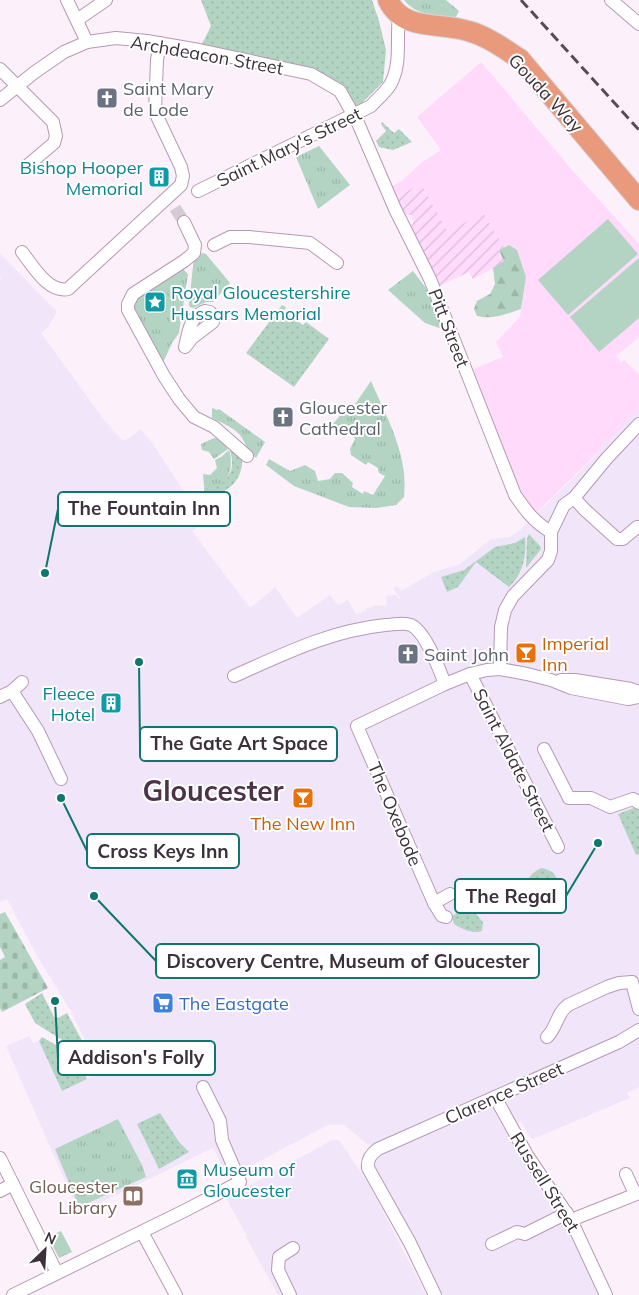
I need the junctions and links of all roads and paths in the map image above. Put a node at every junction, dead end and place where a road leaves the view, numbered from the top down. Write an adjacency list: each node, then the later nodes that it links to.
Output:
1 (67, 0): 5 (street)
2 (106, 0): 5 (street)
3 (611, 0): 6 (street)
4 (394, 8): 12 (street, Saint Mary's Street); 15 (main road, Gouda Way)
5 (77, 20): 7 (street)
6 (639, 24)
7 (87, 42): 8 (street, Archdeacon Street); 10 (street, Archdeacon Street)
8 (160, 44): 12 (street, Archdeacon Street); 18 (street)
9 (0, 69): 10 (street)
10 (17, 86): 11 (street, Archdeacon Street); 13 (street)
11 (0, 100)
12 (354, 115): 14 (street, Saint Mary's Street); 24 (street, Pitt Street)
13 (28, 165)
14 (198, 191)
15 (639, 200)
16 (184, 222): 17 (street)
17 (205, 249): 19 (street); 21 (street)
18 (22, 252)
19 (337, 263)
20 (639, 424): 22 (street)
21 (247, 456)
22 (574, 498): 23 (street); 24 (street)
23 (637, 527)
24 (551, 532): 25 (street)
25 (500, 669): 26 (street); 28 (street)
26 (470, 674): 29 (street); 36 (street, Saint Aldate Street)
27 (234, 676): 29 (street)
28 (551, 680): 30 (street); 32 (street)
29 (446, 684): 38 (street, The Oxebode)
30 (639, 692)
31 (0, 697): 34 (street)
32 (639, 697)
33 (544, 749): 35 (street)
34 (61, 779)
35 (639, 803)
36 (558, 847)
37 (450, 894): 38 (street)
38 (434, 903): 39 (street, The Oxebode)
39 (446, 917)
40 (639, 1009): 42 (street)
41 (639, 1030): 44 (street, Clarence Street)
42 (547, 1037)
43 (203, 1087): 51 (street)
44 (495, 1098): 50 (street, Russell Street); 58 (street, Clarence Street)
45 (0, 1158): 47 (street)
46 (626, 1174): 49 (street)
47 (13, 1184): 48 (street); 54 (street)
48 (0, 1190)
49 (637, 1194): 50 (street)
50 (569, 1216): 52 (street); 59 (street, Russell Street)
51 (142, 1232): 54 (street); 56 (street)
52 (492, 1244)
53 (293, 1248): 57 (street)
54 (57, 1272): 55 (street)
55 (13, 1295)
56 (176, 1295)
57 (290, 1295)
58 (435, 1295)
59 (606, 1295)

